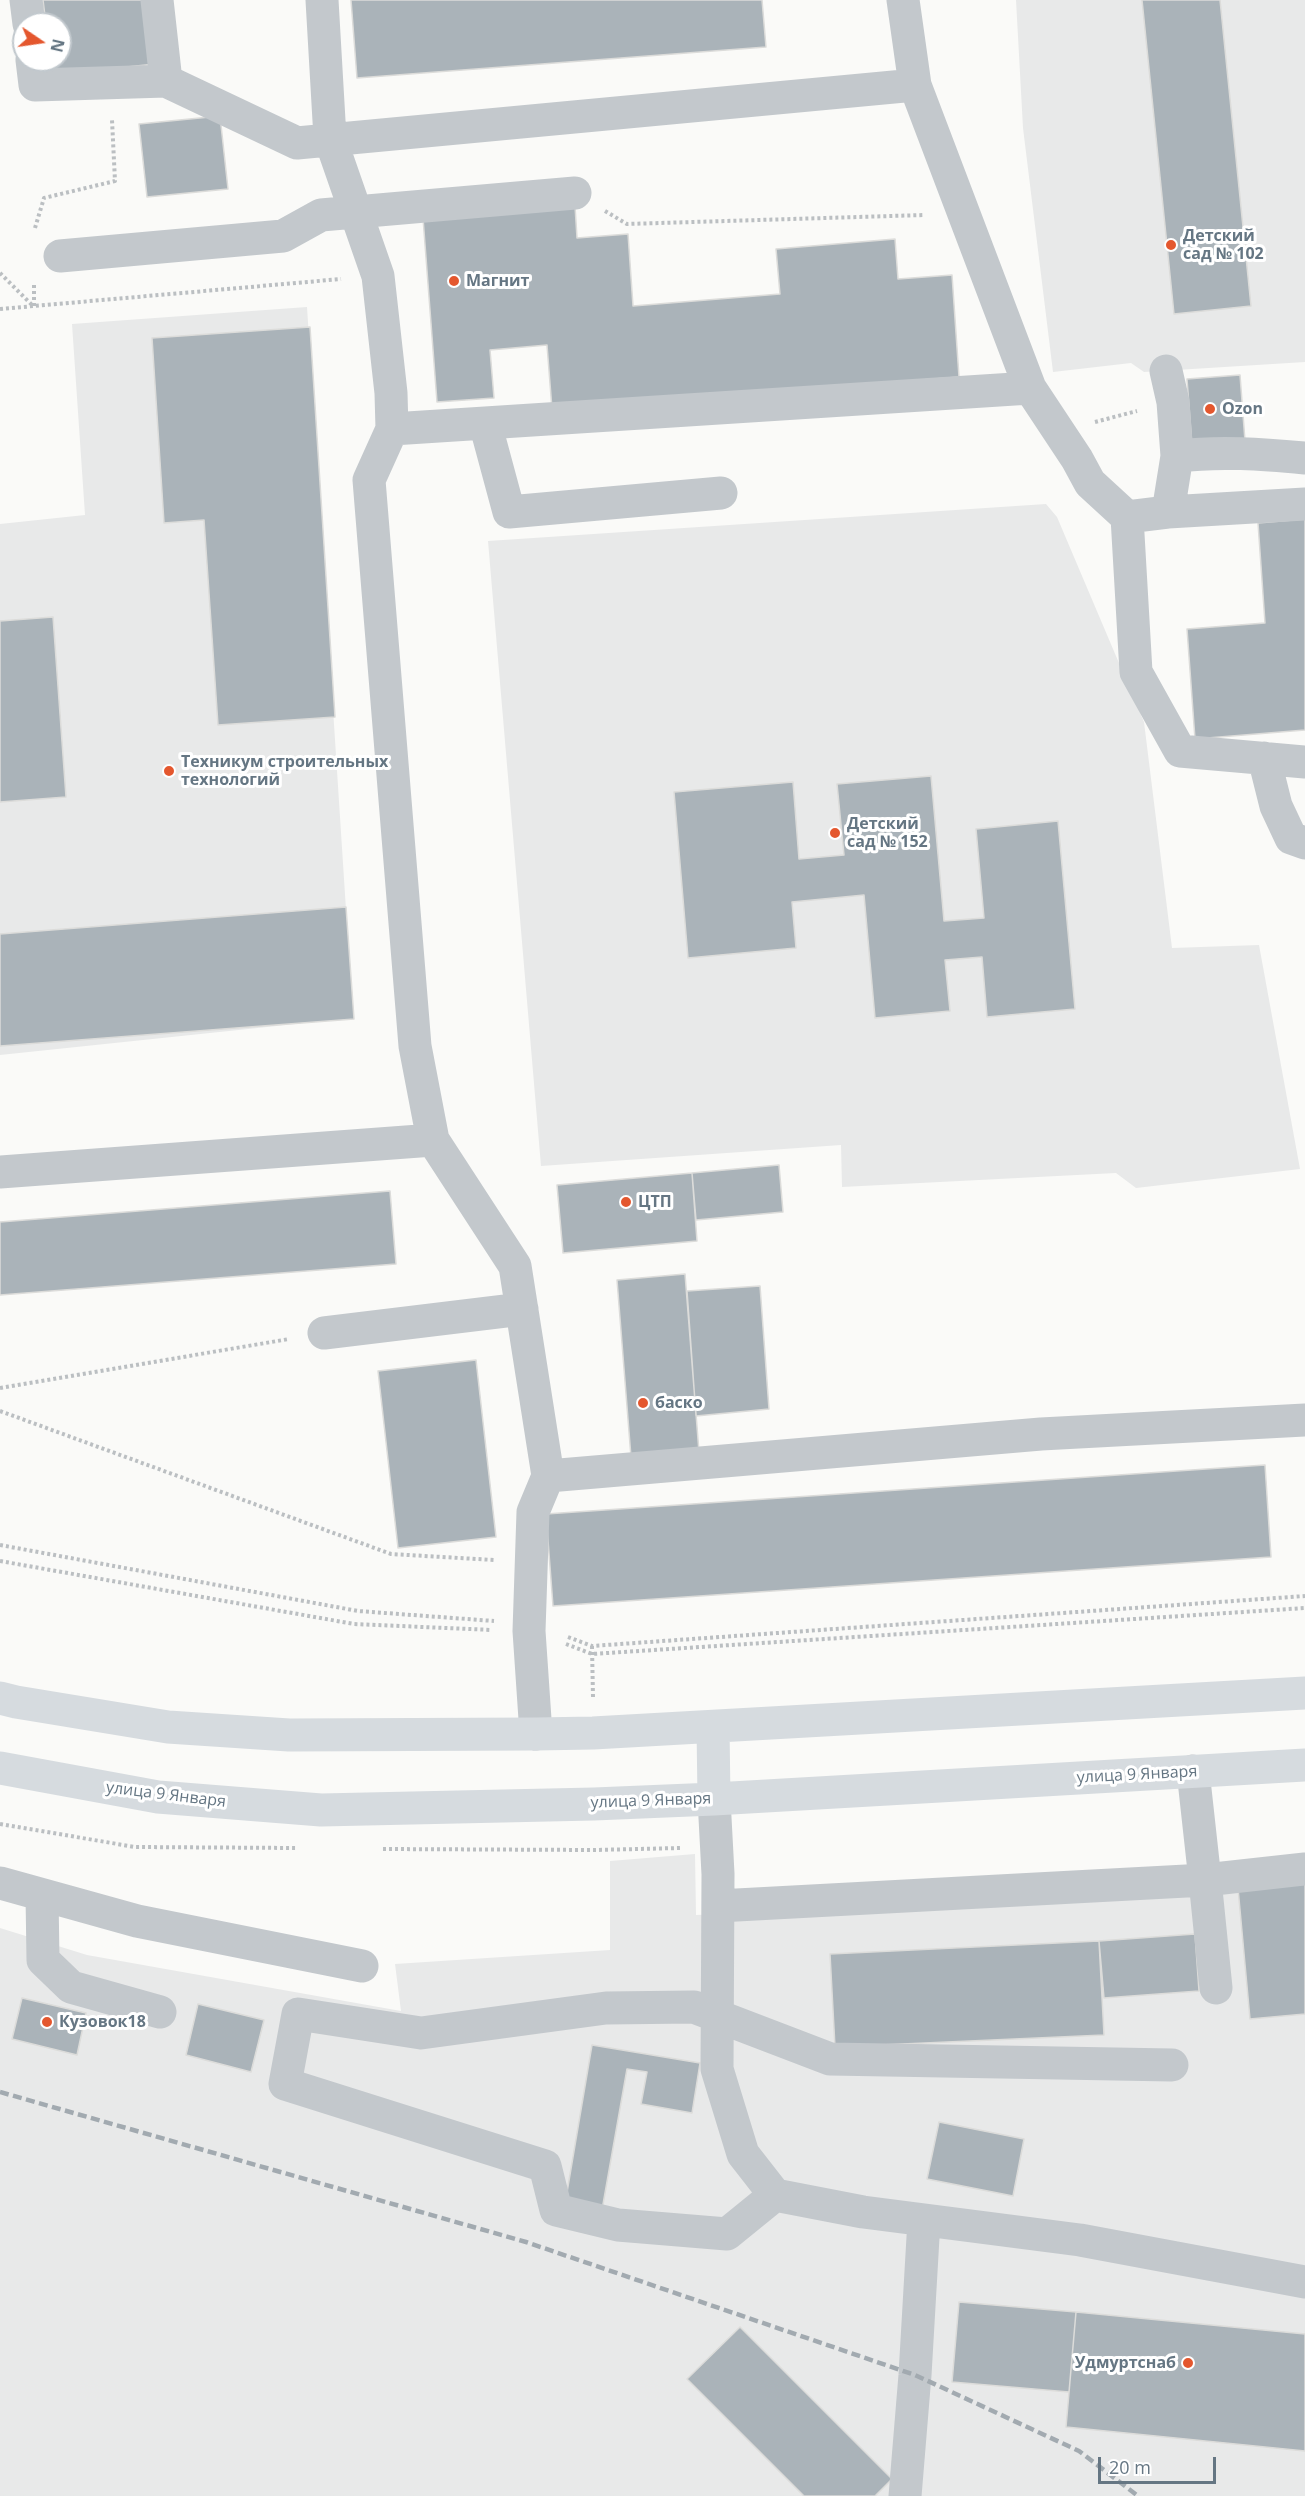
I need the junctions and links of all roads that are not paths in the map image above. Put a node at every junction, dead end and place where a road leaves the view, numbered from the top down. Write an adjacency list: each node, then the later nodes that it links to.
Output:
1 (158, 0): 5 (lane)
2 (322, 0): 7 (lane)
3 (903, 0): 6 (lane)
4 (33, 72): 5 (lane)
5 (166, 81): 7 (lane)
6 (915, 85): 7 (lane); 12 (lane)
7 (330, 138): 9 (lane)
8 (575, 193): 9 (lane)
9 (356, 213): 10 (lane); 14 (lane)
10 (43, 255)
11 (1170, 386): 15 (lane)
12 (1030, 388): 13 (lane); 20 (lane)
13 (484, 423): 14 (lane); 17 (lane)
14 (392, 429): 24 (lane)
15 (1177, 456): 16 (lane); 19 (lane)
16 (1305, 458)
17 (721, 493)
18 (1305, 504): 19 (lane)
19 (1168, 512): 20 (lane)
20 (1126, 518): 21 (lane)
21 (1264, 759): 22 (lane); 23 (lane)
22 (1305, 762)
23 (1305, 843)
24 (433, 1140): 25 (lane); 26 (lane)
25 (0, 1172)
26 (522, 1309): 27 (lane); 29 (lane)
27 (324, 1333)
28 (1305, 1420): 29 (lane)
29 (548, 1476): 33 (lane)
30 (1305, 1693): 32 (main road)
31 (0, 1698): 33 (main road)
32 (713, 1726): 33 (main road); 37 (main road)
33 (536, 1734)
34 (1305, 1764): 36 (main road, улица 9 Января)
35 (0, 1768): 37 (main road, улица 9 Января)
36 (1193, 1771): 37 (main road, улица 9 Января); 39 (lane)
37 (714, 1799): 41 (lane)
38 (1305, 1869): 39 (lane)
39 (1205, 1880): 41 (lane); 44 (lane)
40 (0, 1883): 42 (lane)
41 (718, 1890): 46 (lane)
42 (42, 1894): 43 (lane); 45 (lane)
43 (362, 1966)
44 (1216, 1988)
45 (160, 2012)
46 (717, 2015): 47 (lane); 48 (lane); 48 (lane)
47 (1172, 2065)
48 (775, 2195): 49 (lane)
49 (924, 2220): 50 (lane); 51 (lane)
50 (1305, 2282)
51 (904, 2496)

